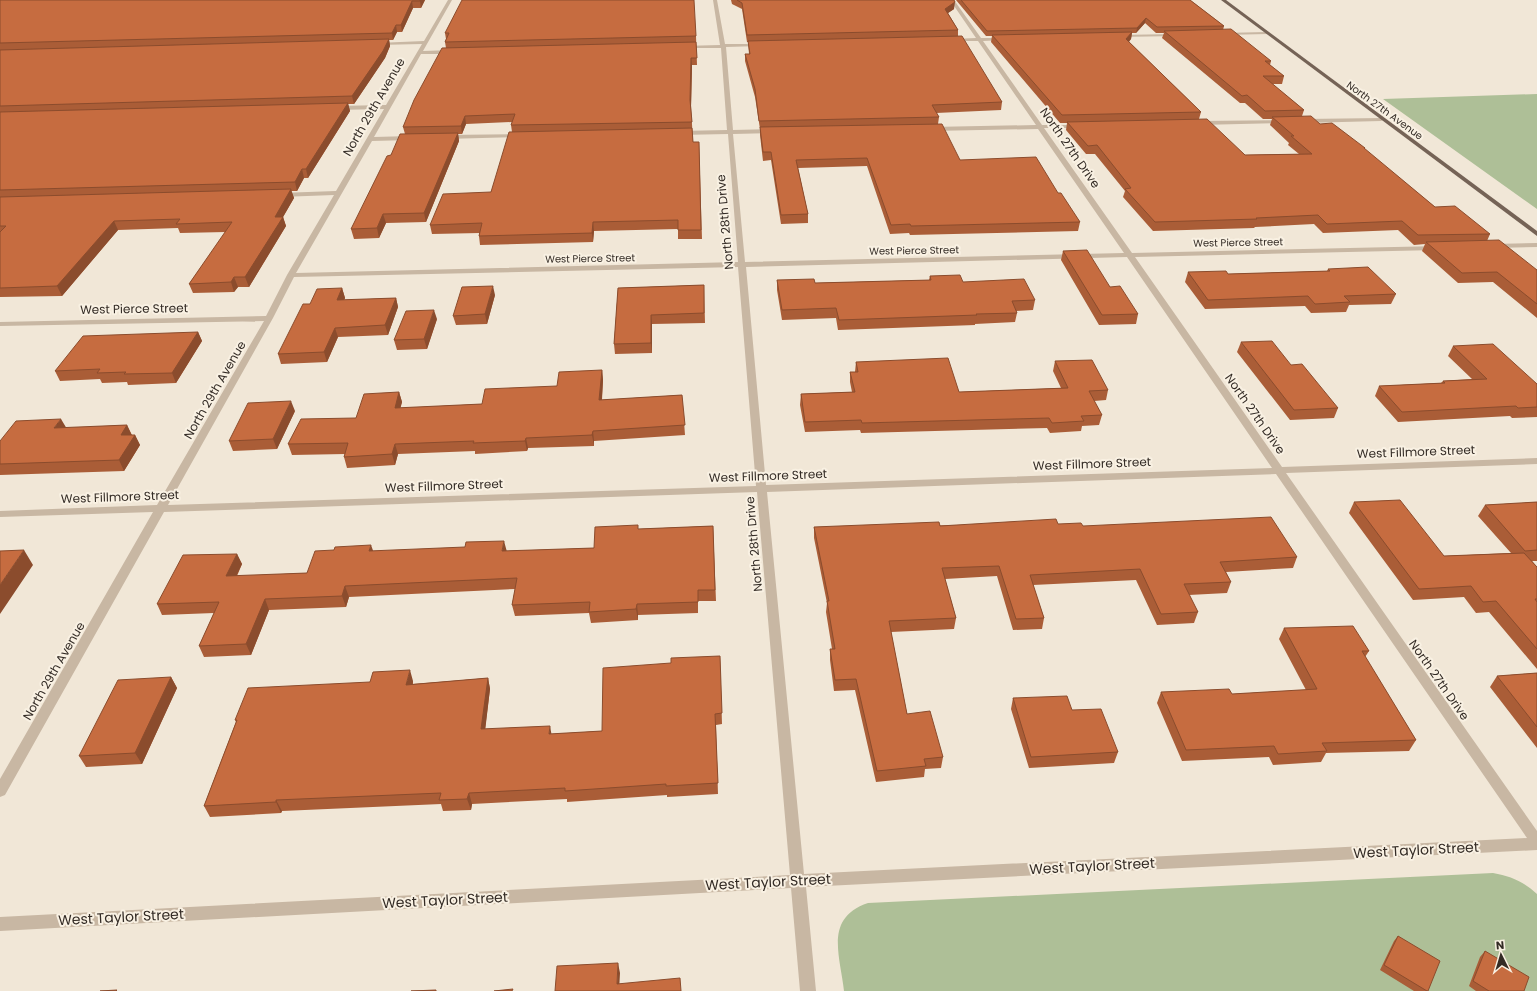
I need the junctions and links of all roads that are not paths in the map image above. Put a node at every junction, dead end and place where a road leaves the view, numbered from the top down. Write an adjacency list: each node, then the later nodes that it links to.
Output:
1 (450, 0): 12 (street, North 29th Avenue)
2 (715, 0): 15 (street, North 28th Drive)
3 (952, 0): 11 (street, North 27th Drive)
4 (1223, 0): 5 (main road, North 27th Avenue)
5 (1266, 33): 6 (street); 21 (main road, North 27th Avenue)
6 (1212, 34)
7 (1181, 35): 8 (street)
8 (1112, 37)
9 (1011, 39): 11 (street)
10 (949, 40): 11 (street)
11 (980, 40): 24 (street, North 27th Drive)
12 (425, 42): 13 (street); 18 (street, North 29th Avenue)
13 (370, 44)
14 (769, 44): 15 (street)
15 (723, 46): 16 (street); 27 (street, North 28th Drive)
16 (675, 47)
17 (459, 52): 18 (street)
18 (419, 53): 19 (street, North 29th Avenue)
19 (388, 107): 20 (street); 32 (street, North 29th Avenue)
20 (332, 108)
21 (1381, 119): 22 (street); 35 (main road, North 27th Avenue)
22 (1191, 123)
23 (1089, 126): 24 (street)
24 (1040, 127): 25 (street); 39 (street, North 27th Drive)
25 (928, 129)
26 (778, 131): 27 (street)
27 (730, 132): 28 (street); 40 (street, North 28th Drive)
28 (670, 133)
29 (528, 136): 31 (street)
30 (417, 138): 32 (street)
31 (441, 138)
32 (369, 139): 33 (street, North 29th Avenue)
33 (338, 194): 34 (street); 41 (street, North 29th Avenue)
34 (275, 195)
35 (1537, 234)
36 (1537, 245): 37 (street)
37 (1481, 246)
38 (1442, 248): 39 (street, West Pierce Street)
39 (1130, 256): 40 (street, West Pierce Street); 45 (street, North 27th Drive)
40 (742, 265): 41 (street, West Pierce Street); 46 (street, North 28th Drive)
41 (291, 275): 42 (street, North 29th Avenue)
42 (269, 318): 43 (street, West Pierce Street); 47 (street, North 29th Avenue)
43 (0, 324)
44 (1537, 461): 45 (street, West Fillmore Street)
45 (1279, 470): 46 (street, West Fillmore Street); 50 (street, North 27th Drive)
46 (762, 489): 47 (street, West Fillmore Street); 51 (street, North 28th Drive)
47 (160, 509): 48 (street, West Fillmore Street); 49 (street, North 29th Avenue)
48 (0, 514)
49 (0, 791)
50 (1537, 843): 51 (street, West Taylor Street)
51 (798, 881): 52 (street, West Taylor Street); 53 (street, North 28th Drive)
52 (0, 924)
53 (808, 991)

